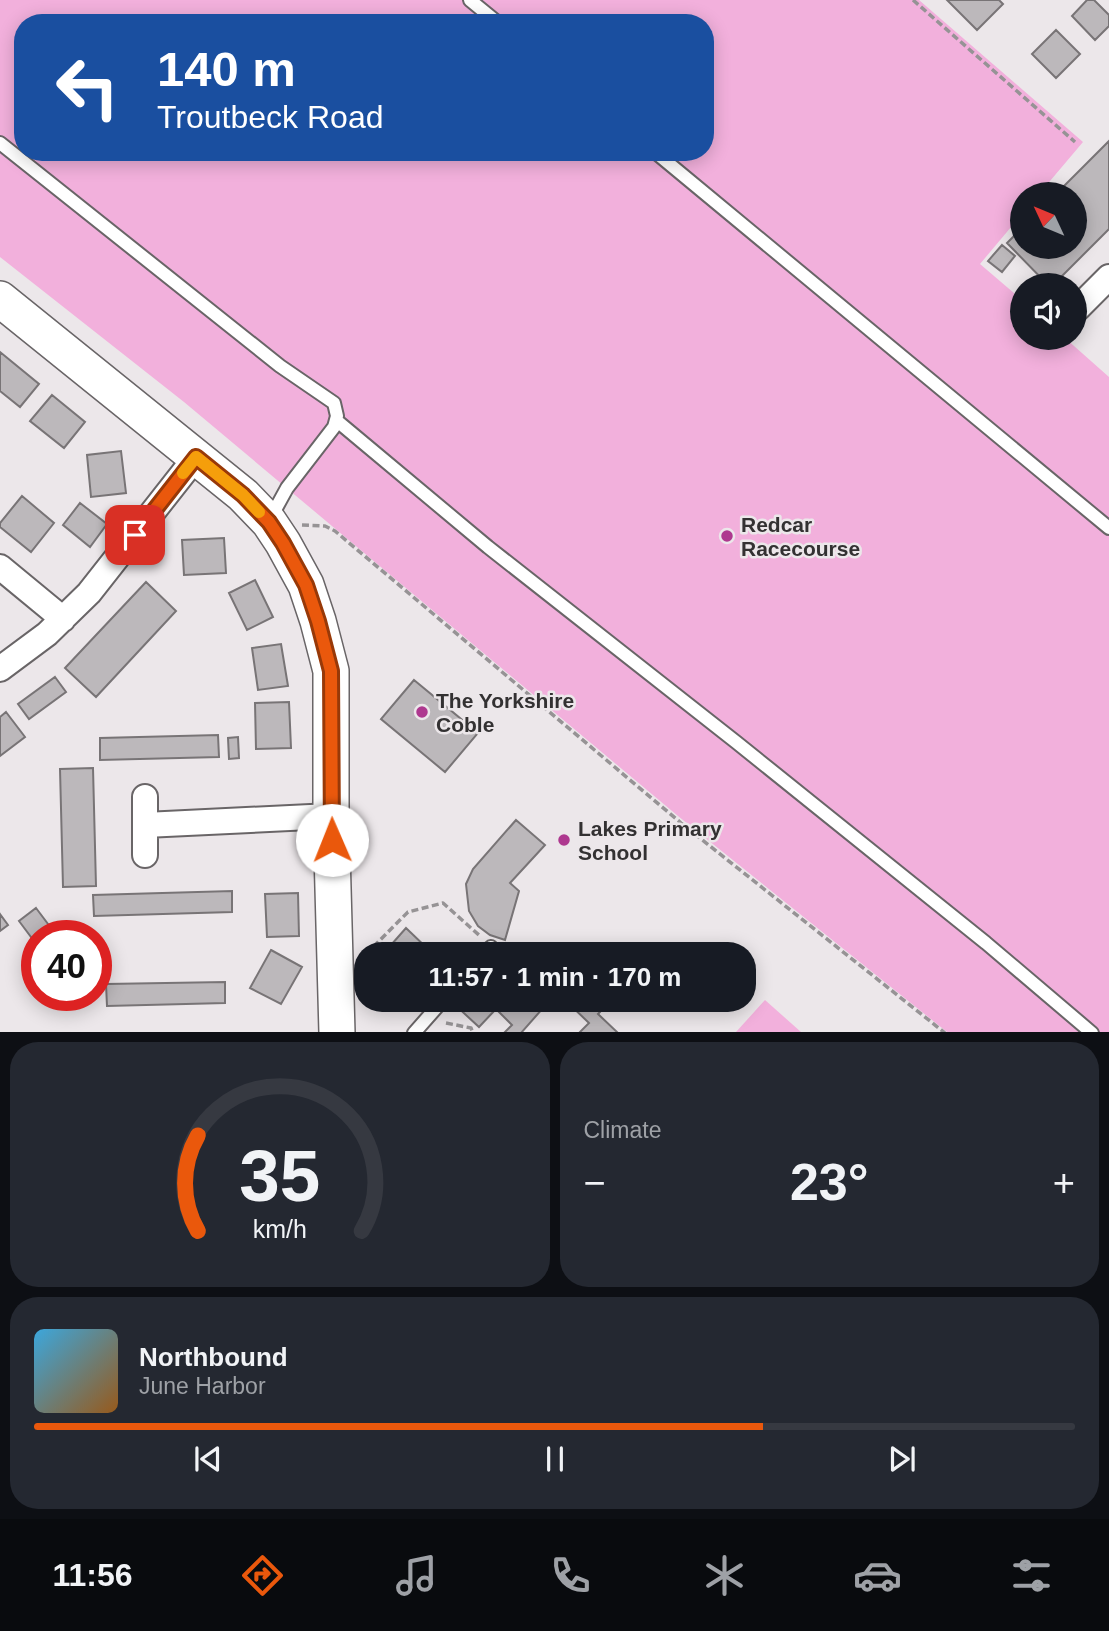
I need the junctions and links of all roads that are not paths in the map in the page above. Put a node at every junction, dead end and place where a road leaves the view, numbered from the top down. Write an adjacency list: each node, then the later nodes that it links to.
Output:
1 (470, 0): 2 (lane)
2 (487, 14)
3 (0, 143): 4 (lane)
4 (14, 154)
5 (23, 161): 10 (lane)
6 (666, 161): 13 (lane)
7 (1109, 277): 9 (street)
8 (0, 299): 11 (street)
9 (1087, 299)
10 (336, 420): 12 (lane); 24 (lane)
11 (196, 457): 12 (street); 15 (street)
12 (269, 522): 18 (street)
13 (1109, 528)
14 (0, 568): 15 (street)
15 (63, 619): 16 (street)
16 (0, 669)
17 (145, 797): 19 (street)
18 (331, 816): 19 (street); 22 (street)
19 (145, 825): 20 (street)
20 (145, 855)
21 (433, 1012): 23 (lane)
22 (337, 1032)
23 (414, 1032)
24 (1092, 1032)

